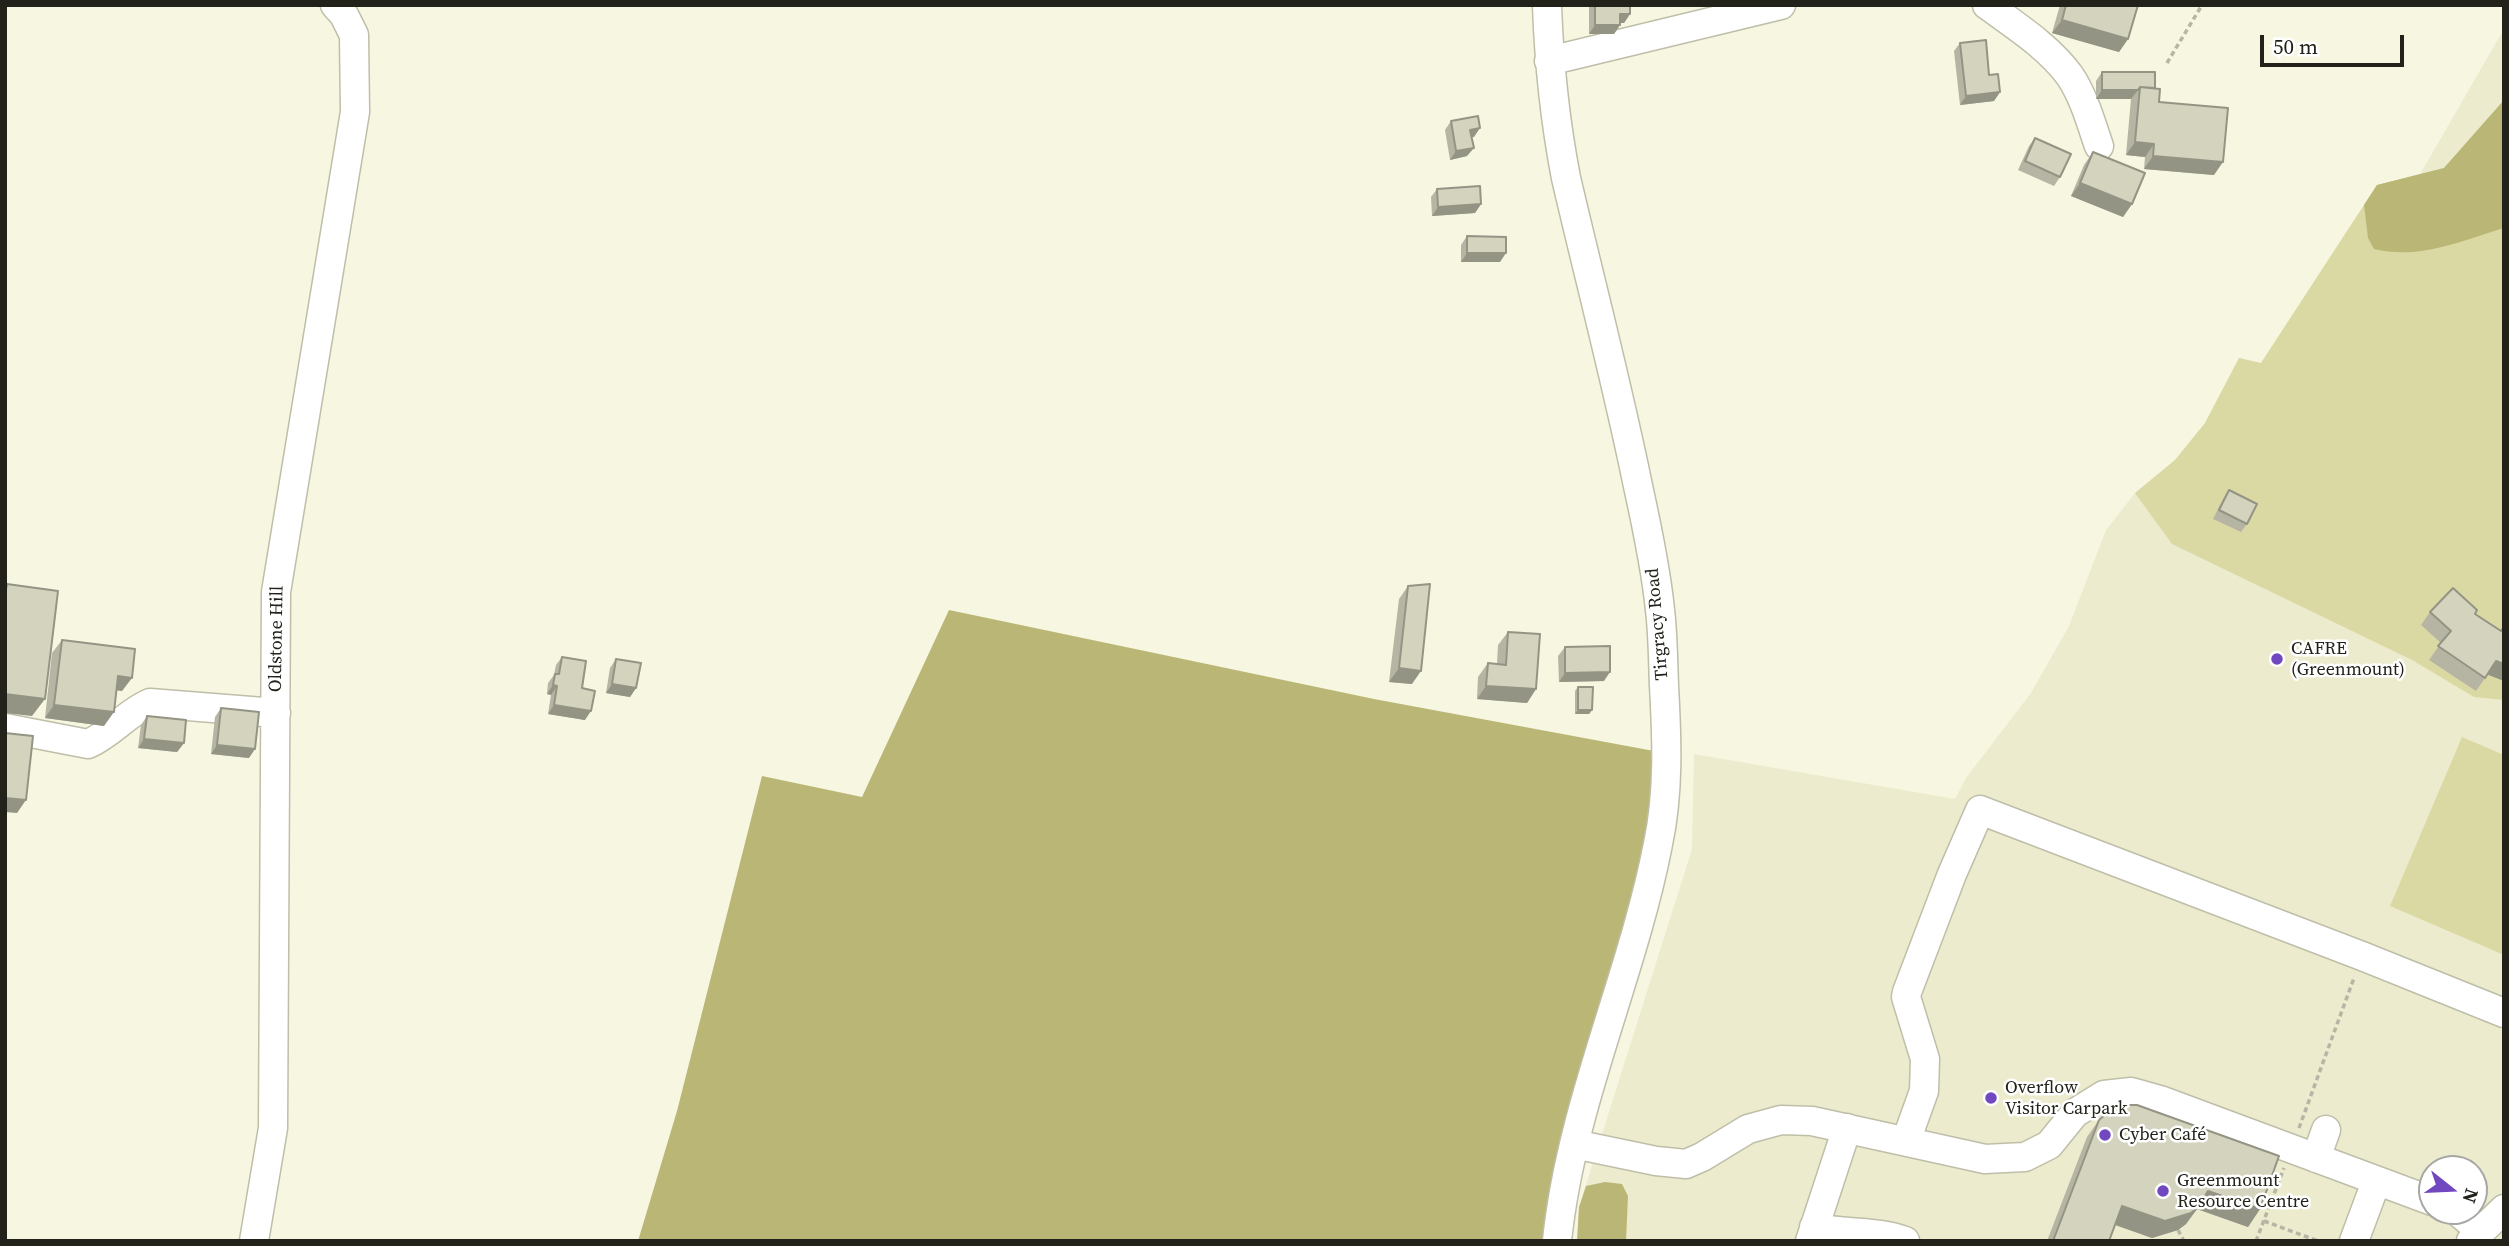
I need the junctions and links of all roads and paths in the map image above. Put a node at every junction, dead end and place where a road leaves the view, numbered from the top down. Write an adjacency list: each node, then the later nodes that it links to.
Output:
1 (335, 5): 9 (street, Oldstone Hill)
2 (1547, 5): 6 (street, Tirgracy Road)
3 (1781, 5): 6 (street)
4 (1987, 5): 8 (street)
5 (2202, 5): 7 (path)
6 (1549, 61): 16 (street, Tirgracy Road)
7 (2167, 63)
8 (2099, 146)
9 (276, 713): 10 (street); 27 (street, Oldstone Hill)
10 (5, 728)
11 (2362, 956): 12 (street); 15 (street); 17 (path)
12 (2504, 1013)
13 (1847, 1128): 15 (street); 16 (street); 25 (street)
14 (2326, 1130): 17 (street)
15 (1906, 1141): 17 (street)
16 (1574, 1144): 28 (street, Tirgracy Road)
17 (2303, 1154): 18 (street); 20 (path)
18 (2376, 1182): 19 (street); 33 (street)
19 (2418, 1196)
20 (2273, 1198): 21 (path); 23 (path)
21 (2292, 1205)
22 (2504, 1209): 26 (street)
23 (2264, 1221): 31 (path); 32 (path)
24 (2178, 1230): 30 (path)
25 (1812, 1234): 29 (street)
26 (2476, 1236)
27 (254, 1241)
28 (1557, 1241)
29 (1905, 1241)
30 (2184, 1241)
31 (2256, 1241)
32 (2318, 1241)
33 (2354, 1241)

